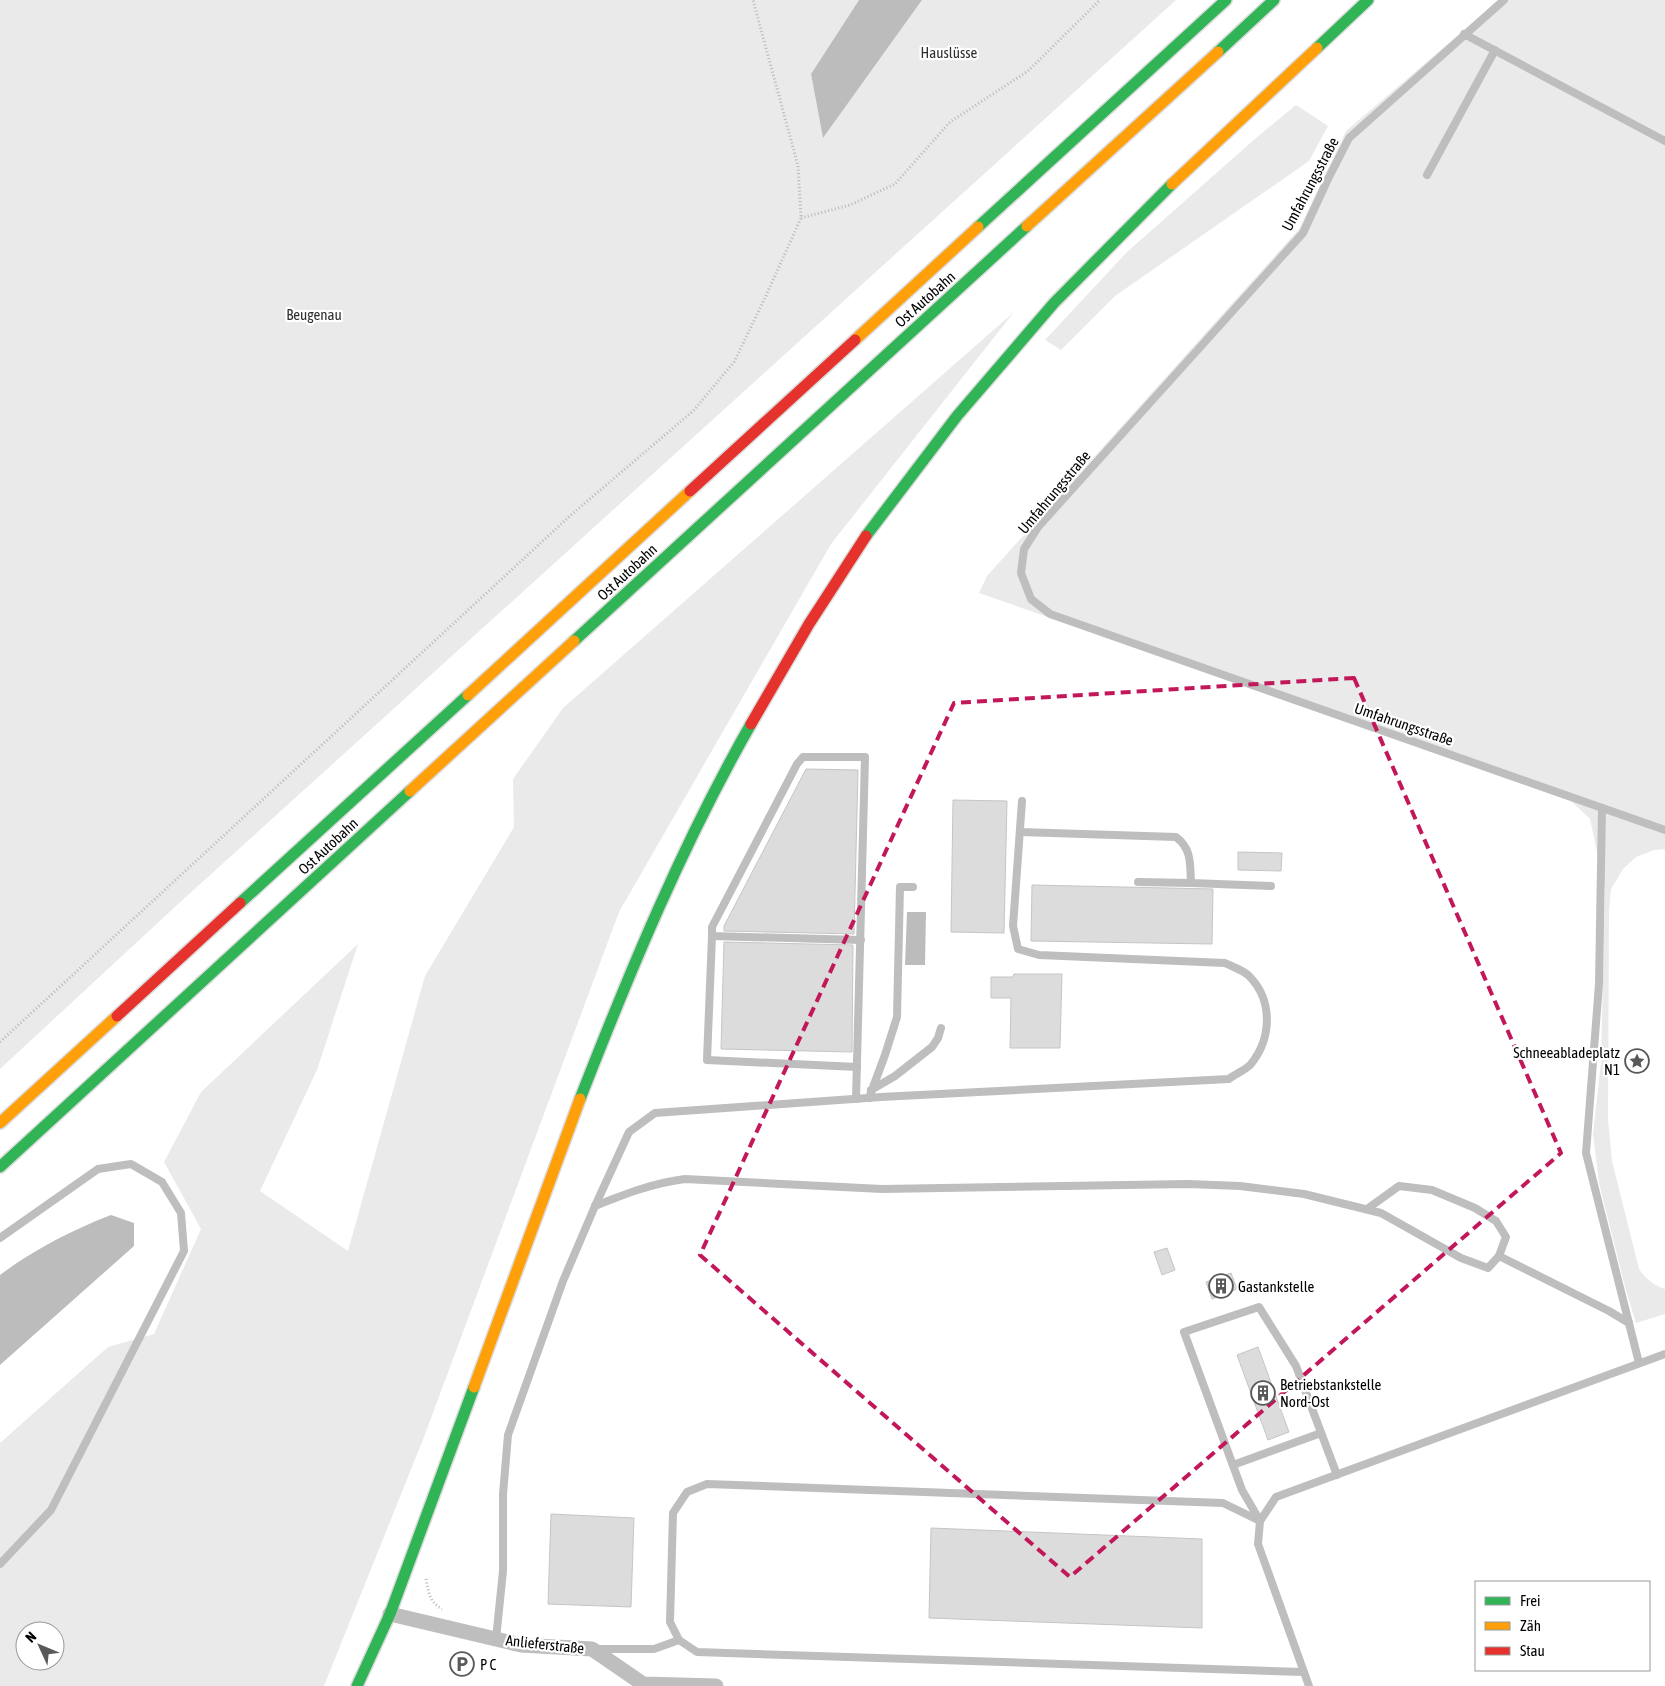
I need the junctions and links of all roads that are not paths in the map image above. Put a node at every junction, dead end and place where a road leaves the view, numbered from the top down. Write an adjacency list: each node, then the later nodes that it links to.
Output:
1 (1226, 0): 23 (main road, Ost Autobahn)
2 (1274, 0): 24 (main road, Ost Autobahn)
3 (1368, 0): 37 (main road)
4 (1504, 0): 5 (lane, Umfahrungsstraße)
5 (1464, 34): 6 (lane); 10 (lane, Umfahrungsstraße)
6 (1495, 50): 7 (lane); 8 (lane)
7 (1665, 141)
8 (1427, 175)
9 (1022, 801): 12 (lane)
10 (1602, 808): 11 (lane, Umfahrungsstraße); 29 (lane)
11 (1665, 830)
12 (1020, 832): 14 (lane); 21 (lane)
13 (1138, 882): 14 (lane)
14 (1191, 883): 16 (lane)
15 (913, 886): 21 (lane)
16 (1271, 886)
17 (712, 936): 18 (lane); 18 (lane); 20 (lane)
18 (860, 940): 20 (lane)
19 (941, 1028): 21 (lane)
20 (857, 1067): 22 (lane)
21 (870, 1094): 22 (lane)
22 (856, 1099): 25 (lane)
23 (0, 1123)
24 (0, 1167)
25 (595, 1206): 26 (lane); 38 (lane)
26 (1367, 1209): 28 (lane); 28 (lane)
27 (0, 1238): 36 (lane)
28 (1499, 1256): 29 (lane)
29 (1629, 1323): 31 (lane)
30 (1665, 1354): 31 (lane)
31 (1639, 1363): 34 (lane)
32 (1321, 1433): 33 (lane); 33 (lane); 34 (lane)
33 (1233, 1465): 35 (lane)
34 (1337, 1475): 35 (lane)
35 (1260, 1521): 39 (lane); 41 (lane)
36 (0, 1564)
37 (390, 1614): 38 (street, Anlieferstraße); 42 (main road)
38 (496, 1639): 40 (street, Anlieferstraße)
39 (679, 1640): 40 (lane); 41 (lane)
40 (592, 1649): 43 (street, Anlieferstraße)
41 (1304, 1672): 44 (lane)
42 (358, 1686)
43 (716, 1686)
44 (1309, 1686)

